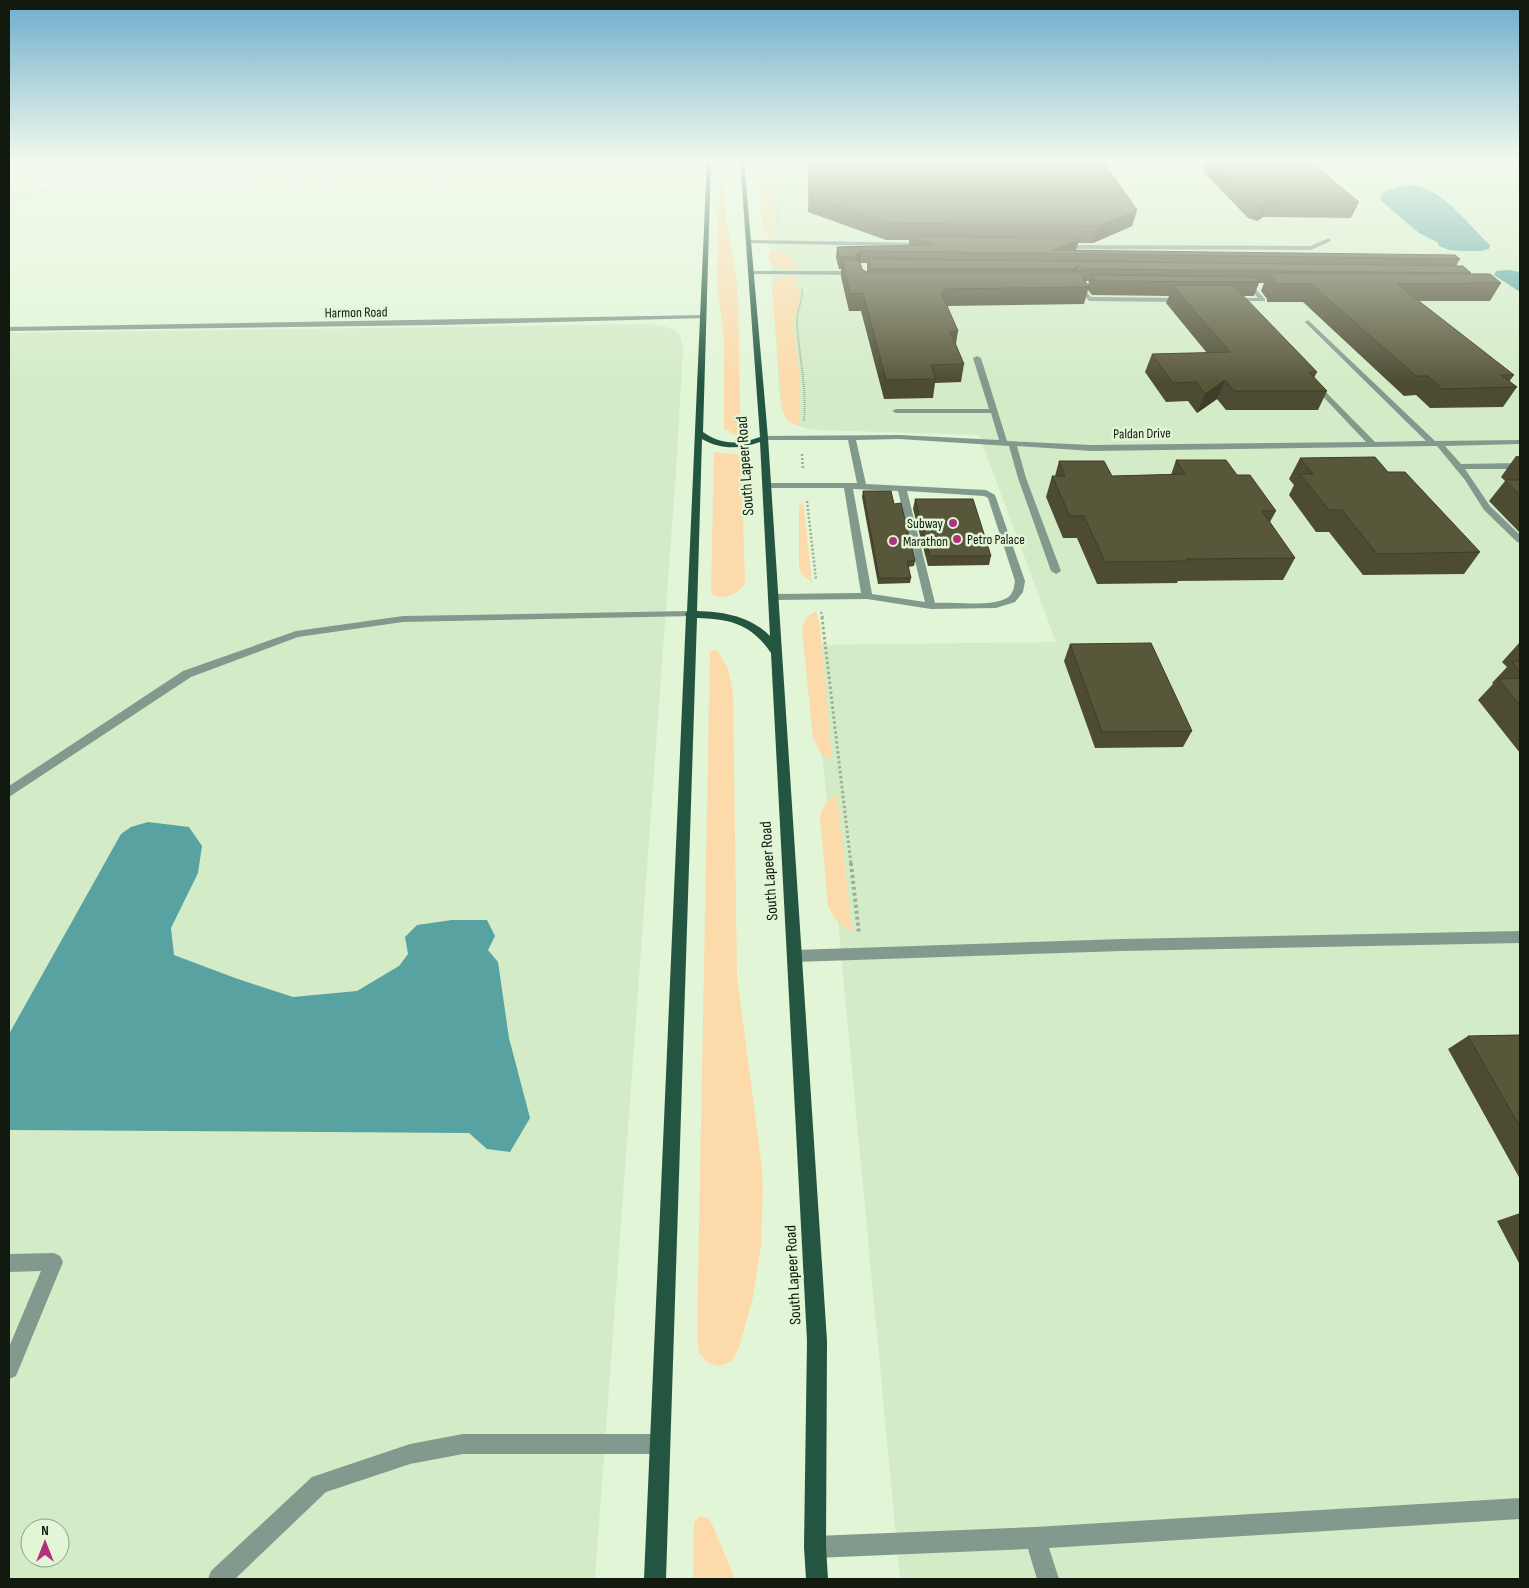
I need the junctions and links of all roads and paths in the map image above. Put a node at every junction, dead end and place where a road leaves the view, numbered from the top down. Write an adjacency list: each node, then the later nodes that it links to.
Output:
1 (707, 234): 16 (main road)
2 (749, 234): 4 (main road, South Lapeer Road)
3 (1329, 240): 6 (street)
4 (750, 242): 5 (street); 7 (main road, South Lapeer Road)
5 (935, 245)
6 (1052, 247)
7 (752, 273): 8 (street); 25 (main road, South Lapeer Road)
8 (862, 273)
9 (1088, 285): 14 (street)
10 (1242, 286): 11 (street)
11 (1251, 286): 12 (street); 15 (street)
12 (1261, 286)
13 (802, 287): 23 (path)
14 (1195, 300)
15 (1224, 300)
16 (704, 317): 18 (street, Harmon Road); 24 (main road)
17 (1308, 322): 29 (street)
18 (9, 329)
19 (977, 358): 22 (street)
20 (1308, 375): 30 (street)
21 (896, 411): 22 (street)
22 (994, 411): 28 (street)
23 (802, 427)
24 (699, 433): 25 (main road); 47 (main road)
25 (764, 438): 26 (street, Paldan Drive); 35 (main road, South Lapeer Road)
26 (852, 438): 28 (street, Paldan Drive); 36 (street)
27 (1520, 442): 29 (street, Paldan Drive)
28 (1008, 443): 30 (street, Paldan Drive); 41 (street)
29 (1436, 443): 30 (street, Paldan Drive); 33 (street)
30 (1372, 444)
31 (803, 450): 34 (path)
32 (1520, 466): 33 (street)
33 (1458, 467): 40 (street)
34 (803, 473)
35 (767, 485): 37 (street); 44 (main road, South Lapeer Road)
36 (862, 486): 37 (street); 38 (street)
37 (848, 487): 43 (street)
38 (902, 488): 45 (street); 45 (street)
39 (807, 498): 42 (path)
40 (1520, 540)
41 (1056, 571)
42 (817, 584)
43 (867, 596): 44 (street); 45 (street)
44 (774, 597): 48 (main road, South Lapeer Road)
45 (931, 606)
46 (820, 609): 50 (path)
47 (690, 614): 48 (main road); 49 (street); 55 (main road)
48 (776, 652): 52 (main road, South Lapeer Road)
49 (9, 792)
50 (859, 933)
51 (1520, 937): 52 (street)
52 (794, 956): 58 (main road, South Lapeer Road)
53 (9, 1263): 54 (street)
54 (9, 1369)
55 (660, 1444): 59 (street); 60 (main road)
56 (1520, 1508): 57 (street)
57 (1035, 1538): 58 (street); 62 (street)
58 (815, 1546): 61 (main road, South Lapeer Road)
59 (219, 1579)
60 (655, 1579)
61 (817, 1579)
62 (1048, 1579)

